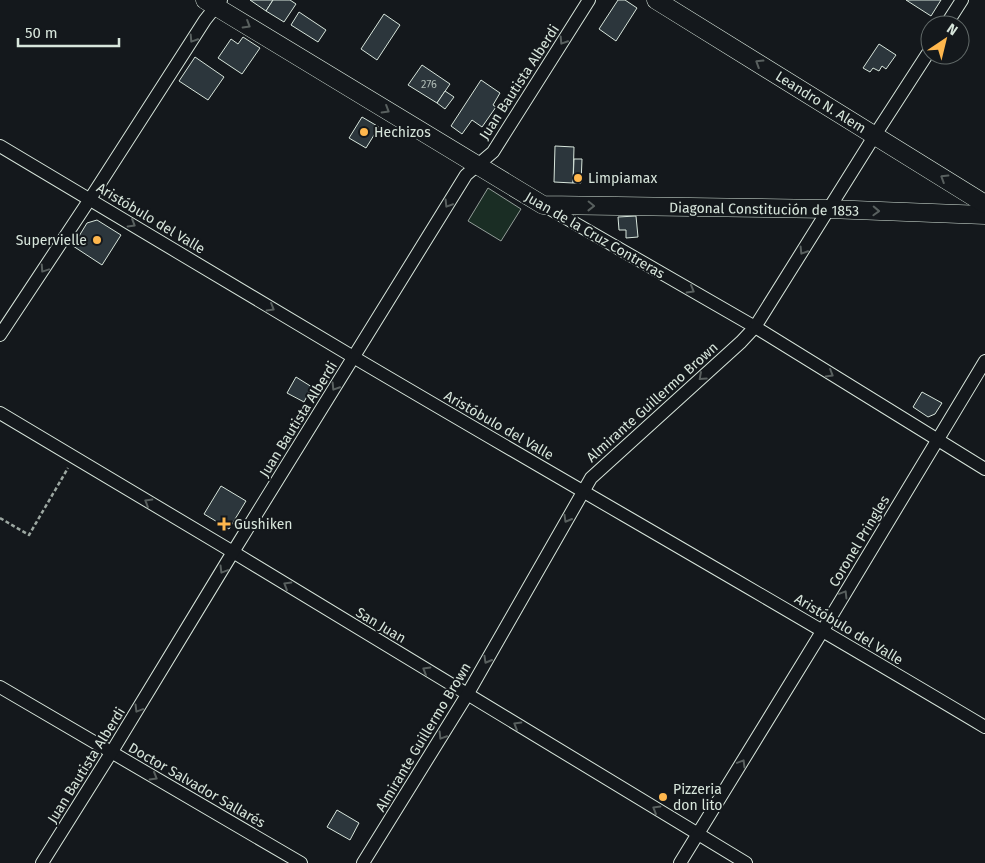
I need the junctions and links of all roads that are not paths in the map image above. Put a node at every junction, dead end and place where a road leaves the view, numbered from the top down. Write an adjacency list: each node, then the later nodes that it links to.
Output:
1 (589, 0): 9 (street, Juan Bautista Alberdi, one-way to 9)
2 (656, 0): 7 (main road, Leandro N. Alem, one-way to 2)
3 (962, 0): 5 (street)
4 (214, 2): 9 (main road, Juan de la Cruz Contreras, one-way to 9); 10 (street, one-way to 10)
5 (952, 15)
6 (920, 65): 7 (street, Almirante Guillermo Brown)
7 (875, 135): 11 (main road, Leandro N. Alem, one-way to 7); 13 (street, Almirante Guillermo Brown)
8 (0, 146): 10 (street, Aristóbulo del Valle)
9 (477, 165): 12 (main road, Juan de la Cruz Contreras); 17 (street, Juan Bautista Alberdi, one-way to 17)
10 (90, 199): 16 (street, one-way to 16); 17 (street, Aristóbulo del Valle, one-way to 17)
11 (985, 204)
12 (543, 205): 13 (main road, Diagonal Constitución de 1853, one-way to 13); 15 (street, Juan de la Cruz Contreras, one-way to 15)
13 (828, 210): 14 (main road, Diagonal Constitución de 1853, one-way to 14); 15 (street, Almirante Guillermo Brown, one-way to 15)
14 (985, 215)
15 (755, 327): 20 (street, Juan de la Cruz Contreras, one-way to 20); 22 (street, Almirante Guillermo Brown, one-way to 22)
16 (0, 335)
17 (354, 357): 22 (street, Aristóbulo del Valle); 23 (street, Juan Bautista Alberdi, one-way to 23)
18 (985, 361): 20 (street, Coronel Pringles)
19 (0, 413): 23 (street, San Juan, one-way to 19)
20 (938, 440): 21 (street, Juan de la Cruz Contreras); 24 (street, Coronel Pringles, one-way to 20)
21 (985, 468)
22 (583, 491): 24 (street, Aristóbulo del Valle); 26 (street, Almirante Guillermo Brown, one-way to 26)
23 (233, 552): 26 (street, San Juan, one-way to 23); 28 (street, Juan Bautista Alberdi, one-way to 28)
24 (823, 630): 27 (street, Aristóbulo del Valle); 29 (street, Coronel Pringles, one-way to 24)
25 (0, 687): 28 (street, Doctor Salvador Sallarés)
26 (468, 695): 29 (street, San Juan, one-way to 26); 32 (street, Almirante Guillermo Brown, one-way to 32)
27 (985, 727)
28 (111, 753): 30 (street, Juan Bautista Alberdi); 31 (street, Doctor Salvador Sallarés, one-way to 31)
29 (698, 834): 33 (street, Coronel Pringles); 34 (street, San Juan)
30 (42, 863)
31 (301, 863)
32 (363, 863)
33 (680, 863)
34 (746, 863)

